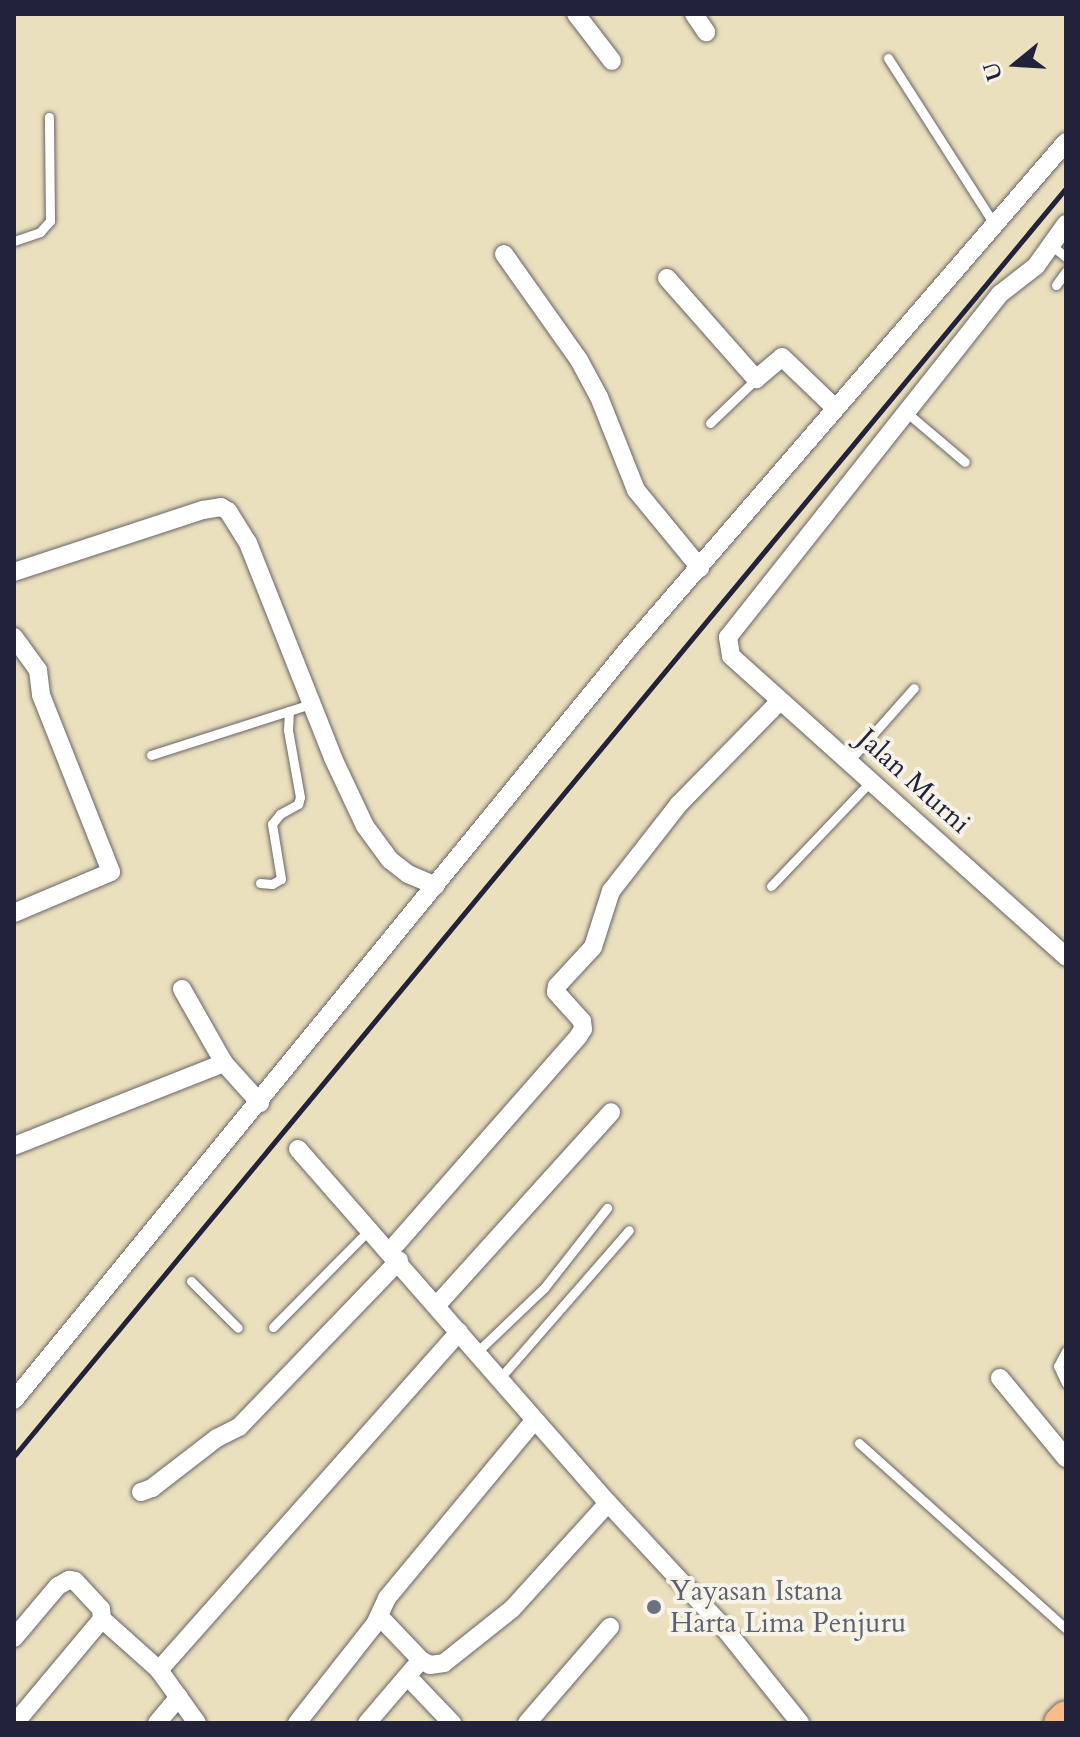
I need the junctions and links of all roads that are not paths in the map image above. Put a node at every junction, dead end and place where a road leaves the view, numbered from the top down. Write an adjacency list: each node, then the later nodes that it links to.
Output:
1 (576, 14): 5 (street)
2 (694, 14): 3 (street)
3 (706, 32)
4 (888, 58): 8 (lane)
5 (612, 61)
6 (49, 117): 10 (lane)
7 (1066, 142): 8 (street)
8 (994, 224): 17 (street)
9 (1066, 224): 11 (street)
10 (14, 241)
11 (1059, 251): 18 (street)
12 (504, 254): 21 (street)
13 (1066, 271): 15 (lane)
14 (667, 278): 16 (street)
15 (1056, 285)
16 (756, 379): 17 (street); 19 (lane)
17 (835, 408): 21 (street)
18 (910, 416): 20 (lane); 25 (street, Jalan Murni)
19 (710, 423)
20 (965, 462)
21 (700, 568): 32 (street)
22 (14, 572): 26 (street)
23 (14, 637): 34 (street)
24 (914, 688): 29 (lane)
25 (780, 701): 29 (street, Jalan Murni); 45 (street)
26 (313, 703): 27 (lane); 32 (street)
27 (289, 711): 28 (lane); 31 (lane)
28 (151, 755)
29 (850, 760): 30 (street, Jalan Murni)
30 (872, 780): 33 (lane); 35 (street, Jalan Murni)
31 (260, 883)
32 (436, 886): 38 (street)
33 (771, 886)
34 (14, 913)
35 (1066, 957)
36 (182, 989): 37 (street)
37 (224, 1063): 38 (street); 40 (street)
38 (260, 1103): 56 (street)
39 (611, 1112): 47 (street)
40 (14, 1146)
41 (298, 1149): 43 (street)
42 (607, 1208): 51 (lane)
43 (370, 1229): 45 (street); 48 (lane)
44 (629, 1230): 53 (lane)
45 (395, 1256): 47 (street); 60 (street)
46 (192, 1283): 49 (lane)
47 (436, 1306): 50 (street)
48 (273, 1327)
49 (238, 1328)
50 (459, 1332): 51 (street); 68 (street)
51 (478, 1351): 53 (street)
52 (1066, 1351): 55 (lane)
53 (500, 1378): 57 (street)
54 (1000, 1378): 59 (street)
55 (1066, 1383)
56 (14, 1400)
57 (535, 1420): 61 (street); 62 (street)
58 (859, 1443): 65 (lane)
59 (1066, 1458)
60 (141, 1492)
61 (608, 1503): 67 (street); 79 (street)
62 (379, 1616): 67 (street); 75 (street)
63 (102, 1619): 66 (street); 68 (street); 72 (street)
64 (610, 1627): 78 (street)
65 (1066, 1629)
66 (14, 1638)
67 (421, 1660): 69 (street)
68 (159, 1670): 70 (street)
69 (408, 1677): 76 (street); 77 (street)
70 (179, 1697): 73 (street); 74 (street)
71 (1066, 1717): 80 (highway)
72 (15, 1723)
73 (157, 1723)
74 (197, 1723)
75 (297, 1723)
76 (367, 1723)
77 (452, 1723)
78 (527, 1723)
79 (800, 1723)
80 (1060, 1723)

